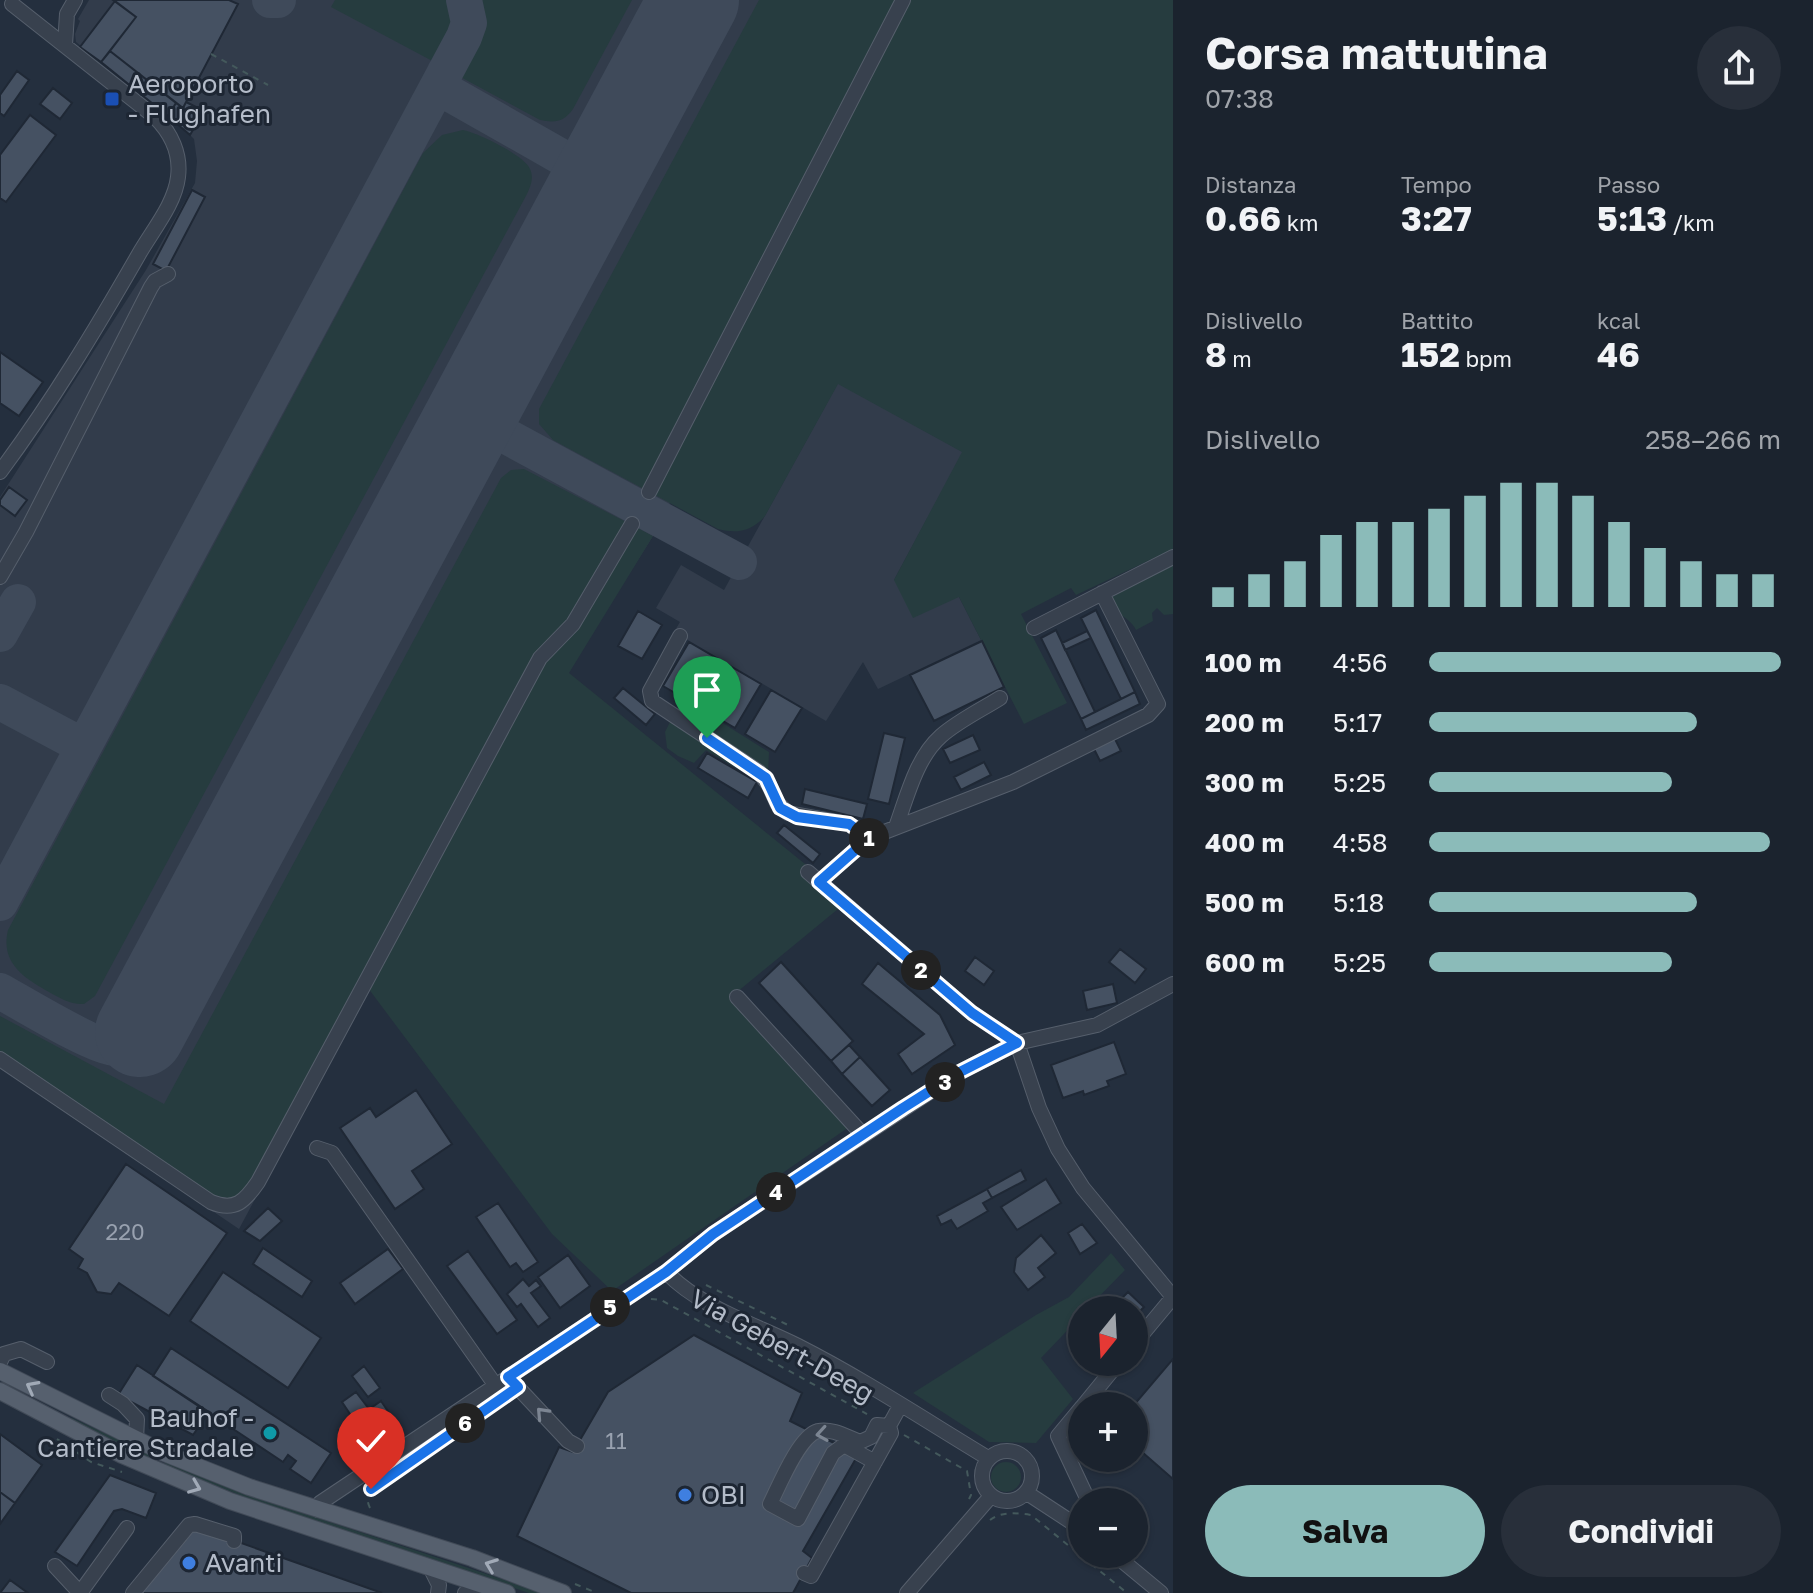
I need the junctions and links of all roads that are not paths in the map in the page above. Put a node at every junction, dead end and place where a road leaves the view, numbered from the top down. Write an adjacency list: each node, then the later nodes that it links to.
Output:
1 (75, 0): 4 (street)
2 (903, 0): 8 (street)
3 (12, 4): 5 (street)
4 (66, 7): 5 (street)
5 (65, 45): 7 (street)
6 (168, 274): 11 (street)
7 (0, 472)
8 (649, 492)
9 (632, 524): 21 (street)
10 (1173, 557): 12 (street)
11 (0, 577)
12 (1102, 593): 13 (street); 16 (street)
13 (1034, 628)
14 (680, 636): 17 (street)
15 (1000, 698): 16 (street)
16 (896, 827): 17 (street)
17 (869, 838): 20 (street)
18 (1173, 984): 20 (street)
19 (737, 997): 22 (street)
20 (1017, 1043): 22 (street); 25 (street)
21 (0, 1059)
22 (863, 1135): 24 (street)
23 (317, 1148): 30 (street)
24 (666, 1272): 30 (street); 34 (street)
25 (1148, 1327)
26 (0, 1362): 27 (street)
27 (47, 1362)
28 (0, 1371): 37 (main road, one-way to 28)
29 (1107, 1376): 32 (street)
30 (502, 1381): 38 (street, one-way to 30); 44 (street)
31 (0, 1391): 49 (main road, one-way to 49)
32 (1094, 1392)
33 (109, 1395): 37 (street)
34 (900, 1406): 36 (street); 40 (street)
35 (1068, 1424): 39 (street)
36 (889, 1426): 41 (street); 41 (street, one-way to 41)
37 (136, 1439): 44 (main road)
38 (577, 1446)
39 (1068, 1457)
40 (988, 1458): 42 (street); 43 (street)
41 (875, 1462): 51 (street)
42 (1027, 1493): 43 (street); 45 (street)
43 (991, 1496): 59 (street)
44 (318, 1510): 53 (main road, one-way to 44)
45 (1068, 1520)
46 (127, 1528): 54 (street)
47 (234, 1541): 55 (street)
48 (55, 1566): 54 (street)
49 (430, 1567): 52 (main road); 56 (street)
50 (1131, 1568): 60 (street)
51 (804, 1573)
52 (487, 1586): 57 (street); 58 (main road)
53 (567, 1588)
54 (80, 1593)
55 (133, 1593)
56 (438, 1593)
57 (465, 1593)
58 (507, 1593)
59 (907, 1593)
60 (1161, 1593)

